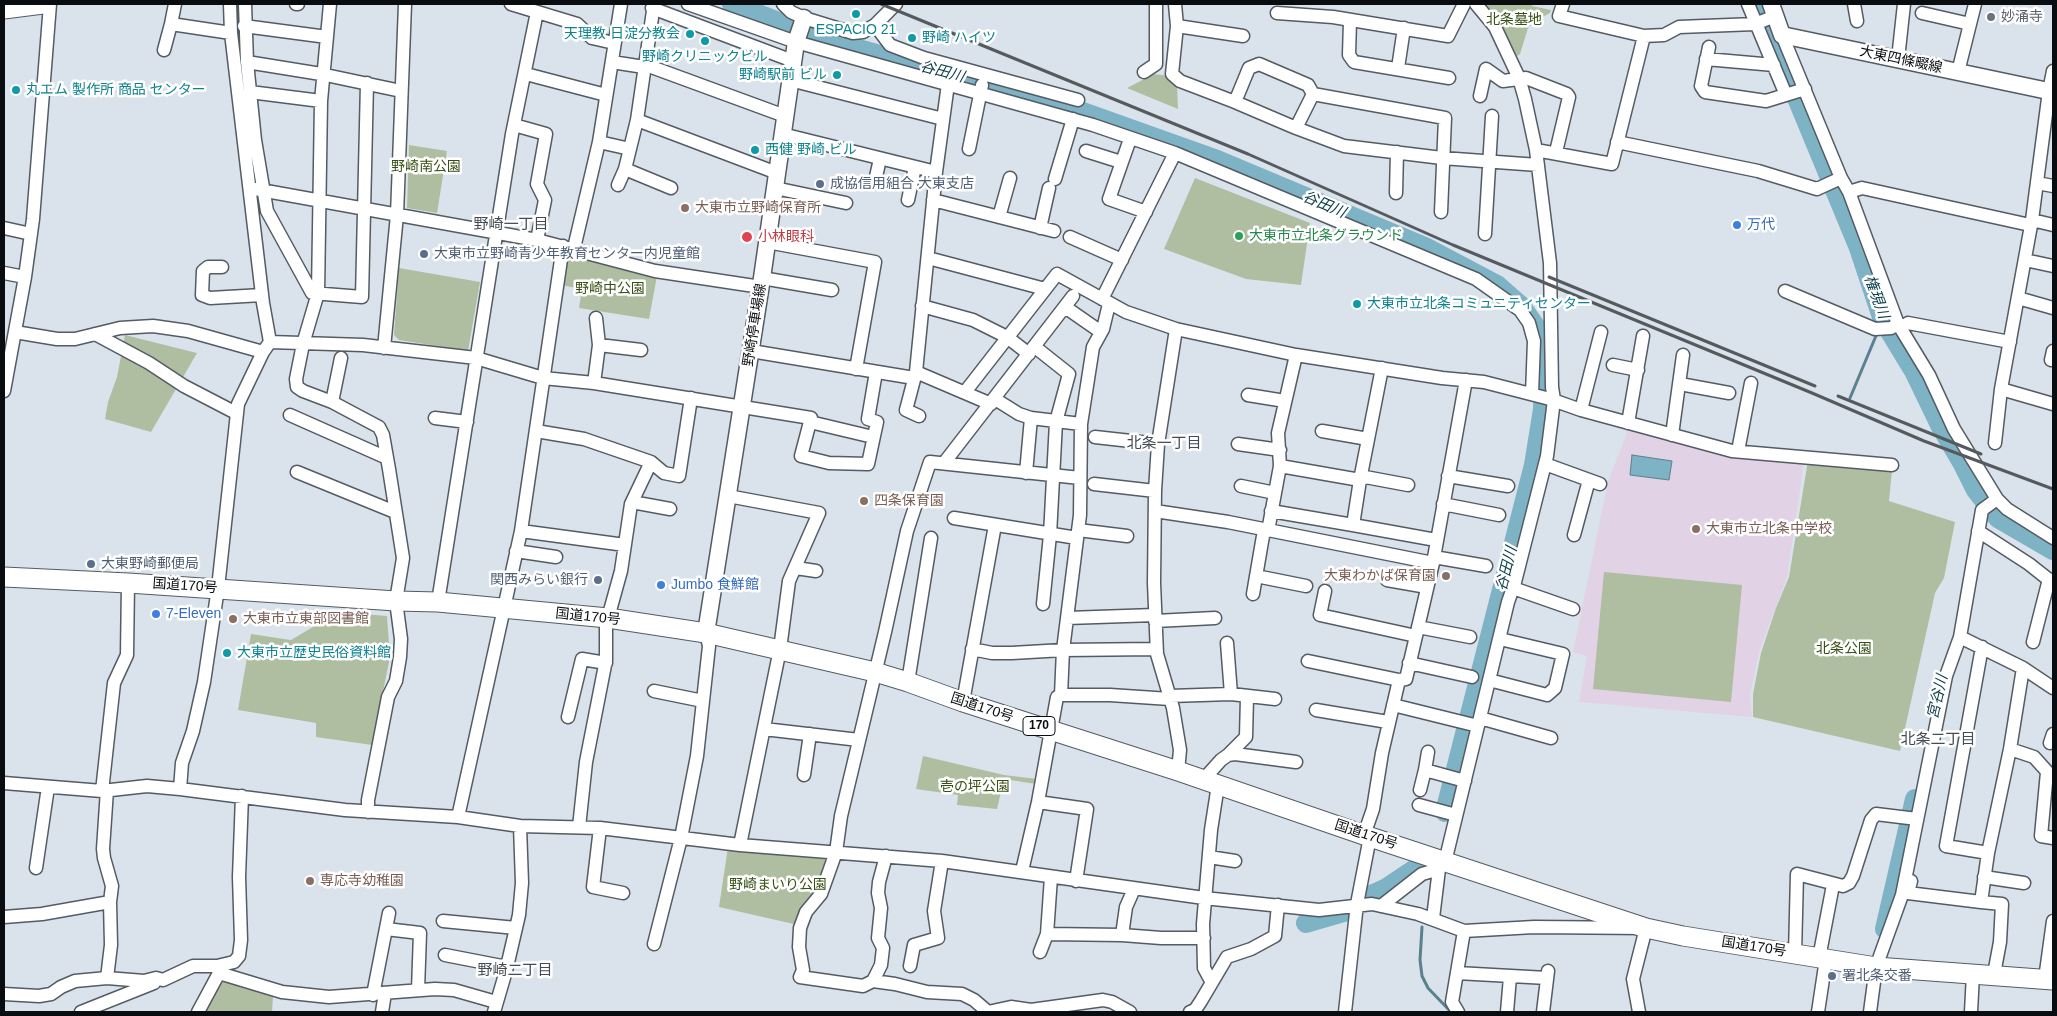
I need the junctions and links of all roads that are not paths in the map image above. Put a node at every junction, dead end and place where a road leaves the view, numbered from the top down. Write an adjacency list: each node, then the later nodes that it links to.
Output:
1 (42, 4): 23 (highway)
2 (50, 4): 130 (street)
3 (175, 4): 31 (street)
4 (230, 4): 39 (street)
5 (245, 4): 34 (street)
6 (330, 4): 43 (street)
7 (405, 4): 66 (street)
8 (511, 4): 25 (street)
9 (621, 4): 44 (street)
10 (688, 4): 24 (street)
11 (783, 4): 38 (street)
12 (896, 4): 33 (street)
13 (1464, 4): 36 (street)
14 (1476, 4): 61 (street)
15 (1563, 4): 42 (street)
16 (1748, 4): 28 (street)
17 (1854, 4): 30 (street)
18 (1904, 4): 46 (street)
19 (1975, 4): 32 (street)
20 (653, 6): 37 (street); 51 (street)
21 (1156, 7): 22 (street); 55 (street)
22 (1175, 7): 35 (street)
23 (4, 9)
24 (723, 9): 37 (street); 38 (street)
25 (538, 12): 44 (street); 58 (street)
26 (1277, 12): 29 (street)
27 (1922, 13): 32 (street)
28 (1766, 17): 40 (main road); 42 (street); 52 (street)
29 (1350, 21): 36 (street); 53 (street)
30 (1857, 21)
31 (171, 24): 39 (street); 45 (street)
32 (1970, 24): 56 (street)
33 (875, 25): 38 (street); 59 (street)
34 (244, 26): 43 (street); 48 (street)
35 (1177, 26): 41 (street); 76 (street)
36 (1404, 28): 53 (street)
37 (715, 30): 47 (street)
38 (800, 31): 47 (main road, 野崎停車場線); 64 (street)
39 (231, 34): 112 (street)
40 (1782, 35): 46 (main road, 大東四條畷線); 50 (street)
41 (1244, 36)
42 (1644, 36): 88 (street)
43 (327, 37): 57 (street)
44 (614, 43): 49 (street)
45 (164, 50)
46 (1898, 59): 56 (main road, 大東四條畷線)
47 (793, 61): 62 (main road, 野崎停車場線)
48 (247, 62): 57 (street); 67 (street)
49 (612, 62): 51 (street); 72 (street)
50 (1793, 63): 52 (street); 65 (street)
51 (645, 66): 77 (street); 81 (street)
52 (1775, 67): 71 (street); 71 (street)
53 (1398, 68): 60 (street)
54 (2053, 71): 68 (street)
55 (1144, 72)
56 (1958, 72): 68 (main road, 大東四條畷線)
57 (323, 74): 63 (street); 75 (street)
58 (526, 74): 72 (street); 82 (street)
59 (985, 74): 69 (street); 74 (street)
60 (1449, 78)
61 (1519, 78): 73 (street); 91 (street); 94 (street)
62 (790, 80): 77 (main road, 野崎停車場線); 79 (street)
63 (367, 83): 66 (street); 119 (street)
64 (948, 84): 69 (street); 79 (street)
65 (1804, 89): 71 (street); 107 (street)
66 (401, 91): 122 (street)
67 (250, 92): 75 (street); 112 (street)
68 (2051, 92): 85 (street)
69 (980, 93): 80 (street); 90 (street)
70 (1313, 94): 76 (street); 83 (street); 96 (street)
71 (1787, 94)
72 (606, 95): 86 (street)
73 (1480, 96)
74 (1078, 100)
75 (321, 101): 115 (street)
76 (1235, 102): 83 (street)
77 (785, 116): 84 (main road, 野崎停車場線)
78 (1492, 116): 98 (street)
79 (943, 119): 103 (street)
80 (1073, 119): 95 (street); 127 (street)
81 (637, 120): 89 (street); 105 (street)
82 (514, 125): 129 (street); 133 (street)
83 (1296, 128): 93 (street)
84 (782, 134): 97 (street); 105 (main road, 野崎停車場線)
85 (2048, 140): 108 (street)
86 (599, 142): 89 (street); 135 (street)
87 (1129, 142): 99 (street)
88 (1618, 142): 94 (street); 107 (street)
89 (630, 149): 102 (street)
90 (969, 149)
91 (1536, 150): 94 (street); 100 (street)
92 (1086, 151): 99 (street)
93 (1397, 152): 96 (street); 114 (street)
94 (1556, 152)
95 (1176, 153): 120 (street); 192 (street)
96 (1442, 158): 98 (street); 121 (street)
97 (880, 159): 101 (street); 106 (street)
98 (1489, 161): 100 (street); 131 (street)
99 (1121, 162): 120 (street)
100 (1538, 165): 192 (street)
101 (915, 167): 103 (street); 116 (street)
102 (625, 169): 109 (street); 111 (street)
103 (936, 172): 117 (street)
104 (1010, 178): 123 (street)
105 (776, 180): 118 (street); 134 (main road, 野崎停車場線)
106 (875, 181)
107 (1835, 181): 113 (street)
108 (2037, 183): 110 (street); 124 (street)
109 (618, 185)
110 (2053, 186)
111 (670, 188)
112 (257, 189): 115 (street); 147 (street); 148 (street)
113 (1849, 192): 124 (street); 156 (street)
114 (1396, 193)
115 (319, 200): 119 (street); 147 (street)
116 (908, 200)
117 (933, 200): 123 (street); 136 (street)
118 (846, 203)
119 (364, 207): 122 (street); 147 (street)
120 (1146, 212): 137 (street)
121 (1441, 212)
122 (397, 215): 129 (street); 168 (street)
123 (1000, 217): 127 (street)
124 (2031, 223): 125 (street); 138 (street)
125 (2053, 225)
126 (4, 228): 130 (street)
127 (1040, 228): 128 (street)
128 (1054, 231)
129 (496, 233): 133 (street); 175 (street)
130 (31, 234): 142 (street)
131 (1485, 234)
132 (1070, 237): 137 (street)
133 (537, 240): 135 (street)
134 (767, 242): 143 (main road, 野崎停車場線); 178 (street)
135 (568, 247): 143 (street); 182 (street)
136 (928, 258): 144 (street); 152 (street)
137 (1122, 260): 151 (street)
138 (2025, 260): 139 (street); 150 (street)
139 (2053, 266)
140 (222, 267): 148 (street)
141 (4, 273): 142 (street)
142 (25, 276): 158 (street)
143 (762, 283): 145 (street); 170 (main road, 野崎停車場線)
144 (1044, 289): 151 (street); 163 (street)
145 (832, 290)
146 (1785, 291): 156 (street)
147 (318, 293): 165 (street)
148 (262, 295): 167 (street)
149 (1073, 296): 153 (street)
150 (2018, 298): 154 (street); 164 (street)
151 (1106, 301): 157 (street); 159 (street)
152 (922, 306): 163 (street); 181 (street)
153 (1065, 307): 159 (street); 171 (street)
154 (2053, 308)
155 (596, 318): 166 (street)
156 (1896, 327): 164 (street); 240 (street)
157 (1176, 329): 173 (street); 217 (street)
158 (15, 332): 161 (street); 188 (street)
159 (1101, 332): 209 (street)
160 (1601, 332): 199 (street)
161 (95, 334): 167 (street); 200 (street)
162 (1643, 336): 179 (street)
163 (1007, 337): 171 (street); 189 (street)
164 (2010, 342): 187 (street)
165 (303, 344): 167 (street); 168 (street); 195 (street)
166 (598, 345): 169 (street); 184 (street)
167 (266, 347): 200 (street)
168 (384, 348): 175 (street)
169 (640, 350)
170 (751, 351): 178 (street); 198 (main road, 野崎停車場線)
171 (1032, 351): 196 (street); 207 (street)
172 (1683, 354): 186 (street)
173 (1296, 355): 177 (street); 194 (street)
174 (341, 358): 195 (street)
175 (476, 358): 182 (street); 205 (street)
176 (1613, 366): 179 (street)
177 (1382, 368): 183 (street); 215 (street)
178 (856, 369): 180 (street)
179 (1638, 370): 208 (street)
180 (876, 372): 181 (street); 213 (street)
181 (915, 375): 189 (street); 202 (street)
182 (543, 378): 184 (street); 210 (street)
183 (1466, 380): 192 (street); 230 (street)
184 (594, 383): 193 (street)
185 (1751, 383): 220 (street)
186 (1680, 384): 191 (street); 212 (street)
187 (2001, 390): 197 (street); 216 (street)
188 (4, 391)
189 (965, 392): 196 (street)
190 (1248, 394): 194 (street)
191 (1729, 394)
192 (1544, 397): 199 (street); 224 (street)
193 (691, 398): 198 (street); 222 (street)
194 (1285, 401): 219 (street)
195 (332, 402): 221 (street)
196 (993, 402): 204 (street); 223 (street)
197 (2053, 404)
198 (742, 407): 206 (street); 239 (main road, 野崎停車場線)
199 (1581, 410): 208 (street)
200 (236, 412): 275 (street)
201 (290, 414): 221 (street)
202 (919, 416)
203 (435, 418): 205 (street)
204 (1031, 418): 207 (street); 228 (street)
205 (467, 422): 280 (street)
206 (810, 422): 213 (street); 213 (street)
207 (1056, 422): 209 (street); 229 (street)
208 (1628, 423): 212 (street)
209 (1081, 424): 231 (street)
210 (536, 431): 222 (street); 252 (street)
211 (1322, 431): 215 (street)
212 (1672, 435): 220 (street)
213 (873, 437)
214 (1095, 437): 217 (street)
215 (1368, 439): 232 (street)
216 (1995, 443)
217 (1158, 444): 237 (street)
218 (1238, 444): 219 (street)
219 (1280, 450): 226 (street)
220 (1738, 451): 225 (street)
221 (387, 458): 246 (street)
222 (651, 462): 241 (street)
223 (944, 463): 228 (street); 304 (street)
224 (1545, 464): 256 (street); 276 (street)
225 (1892, 465)
226 (1280, 466): 232 (street); 238 (street)
227 (296, 472): 246 (street)
228 (1026, 473): 229 (street)
229 (1053, 475): 231 (street); 255 (street)
230 (1448, 476): 236 (street); 242 (street)
231 (1080, 478): 254 (street)
232 (1360, 478): 234 (street); 250 (street)
233 (1094, 484): 237 (street)
234 (1408, 485)
235 (1241, 486): 238 (street)
236 (1508, 486)
237 (1155, 491): 244 (street)
238 (1275, 493): 245 (street)
239 (728, 496): 266 (street); 289 (main road, 野崎停車場線)
240 (1997, 499): 253 (street); 259 (street)
241 (632, 502): 243 (street); 261 (street)
242 (1443, 504): 247 (street); 260 (street)
243 (670, 509)
244 (1156, 511): 251 (street); 286 (street)
245 (1272, 511): 250 (street); 251 (street)
246 (395, 512): 279 (street)
247 (1499, 515)
248 (954, 518): 249 (street)
249 (994, 525): 255 (street); 296 (street)
250 (1353, 525): 260 (street)
251 (1266, 530): 264 (street); 268 (street)
252 (521, 531): 261 (street); 262 (street)
253 (1981, 533): 271 (street); 291 (street)
254 (1078, 534): 255 (street); 257 (street); 285 (street)
255 (1050, 535): 281 (street)
256 (1574, 535)
257 (1127, 536)
258 (932, 538): 308 (street)
259 (2053, 538)
260 (1436, 540): 264 (street)
261 (625, 546): 284 (street)
262 (516, 550): 263 (street); 282 (street)
263 (556, 557)
264 (1434, 560): 265 (street); 274 (street)
265 (1486, 566)
266 (796, 568): 267 (street); 298 (street)
267 (816, 571)
268 (1256, 576): 273 (street); 278 (street)
269 (4, 577): 272 (highway, 国道170号 / 170)
270 (1388, 580): 274 (street)
271 (2051, 581): 293 (street)
272 (128, 582): 275 (highway, 国道170号 / 170); 342 (street)
273 (1306, 586)
274 (1427, 587): 288 (street)
275 (218, 588): 279 (highway, 国道170号 / 170); 340 (street)
276 (1514, 588): 283 (street); 292 (street)
277 (1325, 591): 288 (street)
278 (1252, 594)
279 (396, 601): 280 (highway, 国道170号 / 170); 346 (street)
280 (438, 602): 282 (highway, 国道170号 / 170)
281 (1042, 604)
282 (503, 609): 284 (highway, 国道170号 / 170); 348 (street)
283 (1573, 609)
284 (607, 618): 289 (highway, 国道170号 / 170); 302 (street)
285 (1067, 618): 286 (street); 299 (street)
286 (1155, 618): 287 (street); 297 (street)
287 (1215, 618)
288 (1417, 632): 290 (street); 301 (street)
289 (706, 633): 298 (highway, 国道170号 / 170); 316 (street)
290 (1470, 637)
291 (1960, 637): 295 (street); 349 (street)
292 (1500, 639): 307 (street); 307 (street)
293 (2032, 642)
294 (1227, 643): 311 (street)
295 (1982, 647): 303 (street); 358 (street)
296 (972, 649): 299 (street); 317 (street)
297 (1156, 649): 299 (street); 314 (street)
298 (780, 650): 304 (highway, 国道170号 / 170); 323 (street)
299 (1063, 650): 312 (street)
300 (1308, 661): 306 (street)
301 (1409, 662): 305 (street); 306 (street)
302 (606, 663): 320 (street); 351 (street)
303 (2023, 668): 309 (street); 328 (street)
304 (875, 672): 308 (highway, 国道170号 / 170); 327 (street)
305 (1472, 677)
306 (1399, 680): 318 (street)
307 (1489, 680): 322 (street)
308 (908, 682): 317 (highway, 国道170号 / 170)
309 (2053, 688)
310 (654, 691): 316 (street)
311 (1230, 694): 313 (street); 314 (street)
312 (1061, 695): 314 (street); 324 (street)
313 (1248, 696): 315 (street); 330 (street)
314 (1170, 698): 333 (street)
315 (1275, 699)
316 (703, 701): 354 (street)
317 (962, 702): 324 (highway, 国道170号 / 170)
318 (1393, 705): 321 (street); 322 (street)
319 (1316, 710): 321 (street)
320 (568, 717)
321 (1388, 722): 353 (street)
322 (1473, 723): 326 (street); 336 (street)
323 (764, 729): 325 (street); 356 (street)
324 (1051, 730): 333 (highway, 国道170号 / 170); 344 (street)
325 (810, 734): 327 (street); 334 (street)
326 (1551, 738)
327 (859, 740): 357 (street)
328 (2010, 749): 335 (street); 358 (street)
329 (1428, 752): 332 (street)
330 (1228, 755): 331 (street); 338 (street)
331 (1296, 762)
332 (1425, 770): 336 (street); 341 (street)
333 (1178, 771): 338 (highway, 国道170号 / 170)
334 (804, 775)
335 (2050, 775): 355 (street)
336 (1459, 779): 347 (street)
337 (4, 782): 339 (street)
338 (1210, 782): 353 (highway, 国道170号 / 170); 360 (street)
339 (48, 787): 342 (street); 364 (street)
340 (180, 789): 342 (street); 343 (street)
341 (1420, 790)
342 (104, 791): 376 (street)
343 (242, 796): 346 (street); 402 (street)
344 (1038, 802): 365 (street); 368 (street)
345 (1419, 804): 347 (street)
346 (368, 812): 348 (street)
347 (1456, 815): 363 (street)
348 (458, 817): 350 (street)
349 (1916, 819): 369 (street); 371 (street)
350 (520, 826): 351 (street); 386 (street)
351 (579, 827): 352 (street)
352 (600, 828): 354 (street); 373 (street)
353 (1367, 836): 363 (highway, 国道170号 / 170); 378 (street)
354 (681, 838): 356 (street); 394 (street)
355 (2053, 838)
356 (740, 845): 357 (street)
357 (836, 852): 359 (street); 410 (street)
358 (1988, 853): 367 (street)
359 (886, 856): 361 (street); 410 (street)
360 (1209, 857): 362 (street); 375 (street)
361 (942, 861): 365 (street); 399 (street)
362 (1235, 861)
363 (1441, 863): 380 (street); 383 (street); 387 (highway, 国道170号 / 170)
364 (36, 868)
365 (1022, 871): 366 (street)
366 (1051, 876): 368 (street); 390 (street)
367 (1984, 877): 370 (street); 377 (street)
368 (1076, 880): 372 (street)
369 (1905, 880): 374 (street); 401 (street)
370 (2024, 883)
371 (1833, 885): 397 (street); 398 (street)
372 (1134, 889): 375 (street); 391 (street)
373 (623, 893)
374 (1908, 893): 377 (street); 393 (street)
375 (1204, 898): 379 (street); 392 (street)
376 (110, 902): 382 (street); 407 (street)
377 (1981, 902): 405 (street)
378 (1357, 904): 379 (street); 380 (street); 422 (street)
379 (1278, 906): 411 (street)
380 (1381, 906): 383 (street)
381 (389, 912): 388 (street)
382 (4, 917)
383 (1433, 918): 389 (street)
384 (443, 921): 386 (street)
385 (2053, 921): 408 (street)
386 (516, 928): 400 (street)
387 (1646, 928): 389 (street); 397 (highway, 国道170号 / 170); 426 (street)
388 (386, 929): 412 (street); 414 (street)
389 (1464, 930): 403 (street)
390 (1047, 934): 391 (street); 395 (street)
391 (1122, 935): 392 (street)
392 (1204, 938): 411 (street)
393 (1894, 938)
394 (654, 944)
395 (1040, 952)
396 (445, 954): 400 (street)
397 (1795, 954): 398 (highway, 国道170号 / 170)
398 (1823, 958): 401 (highway, 国道170号 / 170); 427 (street)
399 (910, 966)
400 (507, 967): 415 (street)
401 (1876, 967): 404 (highway, 国道170号 / 170); 428 (street)
402 (218, 970): 409 (street); 414 (street); 418 (street)
403 (1457, 973): 406 (street); 423 (street)
404 (1973, 974): 405 (highway, 国道170号 / 170); 429 (street)
405 (1994, 974): 408 (highway, 国道170号 / 170)
406 (1510, 977): 424 (street); 425 (street)
407 (107, 978): 409 (street); 413 (street)
408 (2049, 979)
409 (163, 980): 417 (street)
410 (873, 981): 416 (street)
411 (1211, 981): 421 (street)
412 (418, 990): 414 (street); 415 (street)
413 (4, 994)
414 (379, 994): 419 (street)
415 (495, 1007)
416 (1031, 1011): 420 (street)
417 (81, 1012)
418 (198, 1012)
419 (382, 1012)
420 (1130, 1012)
421 (1190, 1012)
422 (1345, 1012)
423 (1458, 1012)
424 (1507, 1012)
425 (1543, 1012)
426 (1639, 1012)
427 (1818, 1012)
428 (1870, 1012)
429 (1971, 1012)

